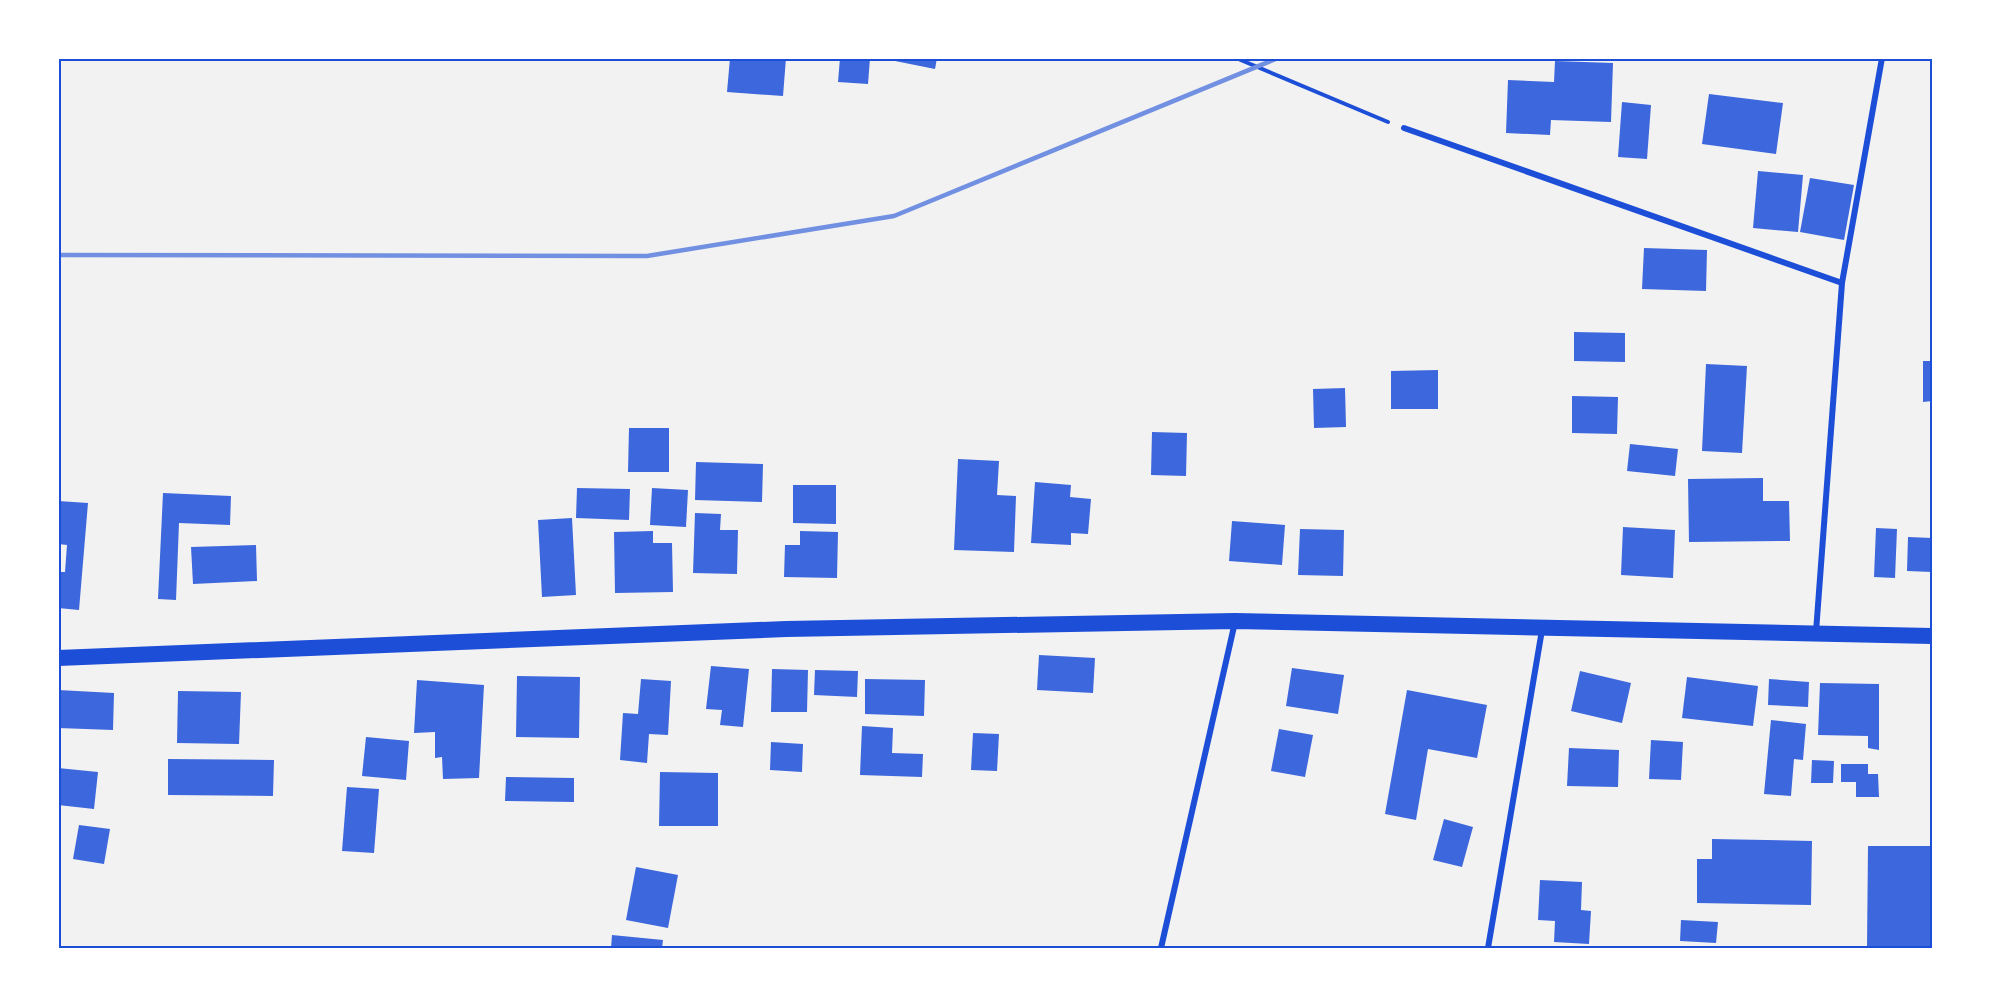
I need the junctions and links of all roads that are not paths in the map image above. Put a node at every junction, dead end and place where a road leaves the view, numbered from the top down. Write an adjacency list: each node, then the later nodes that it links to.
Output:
1 (1882, 58): 3 (street)
2 (1404, 128): 3 (street)
3 (1842, 283): 6 (street)
4 (1235, 621): 5 (highway); 8 (highway); 9 (street)
5 (1542, 627): 6 (highway); 10 (street)
6 (1816, 633): 7 (highway)
7 (1932, 636)
8 (58, 658)
9 (1161, 948)
10 (1488, 948)

